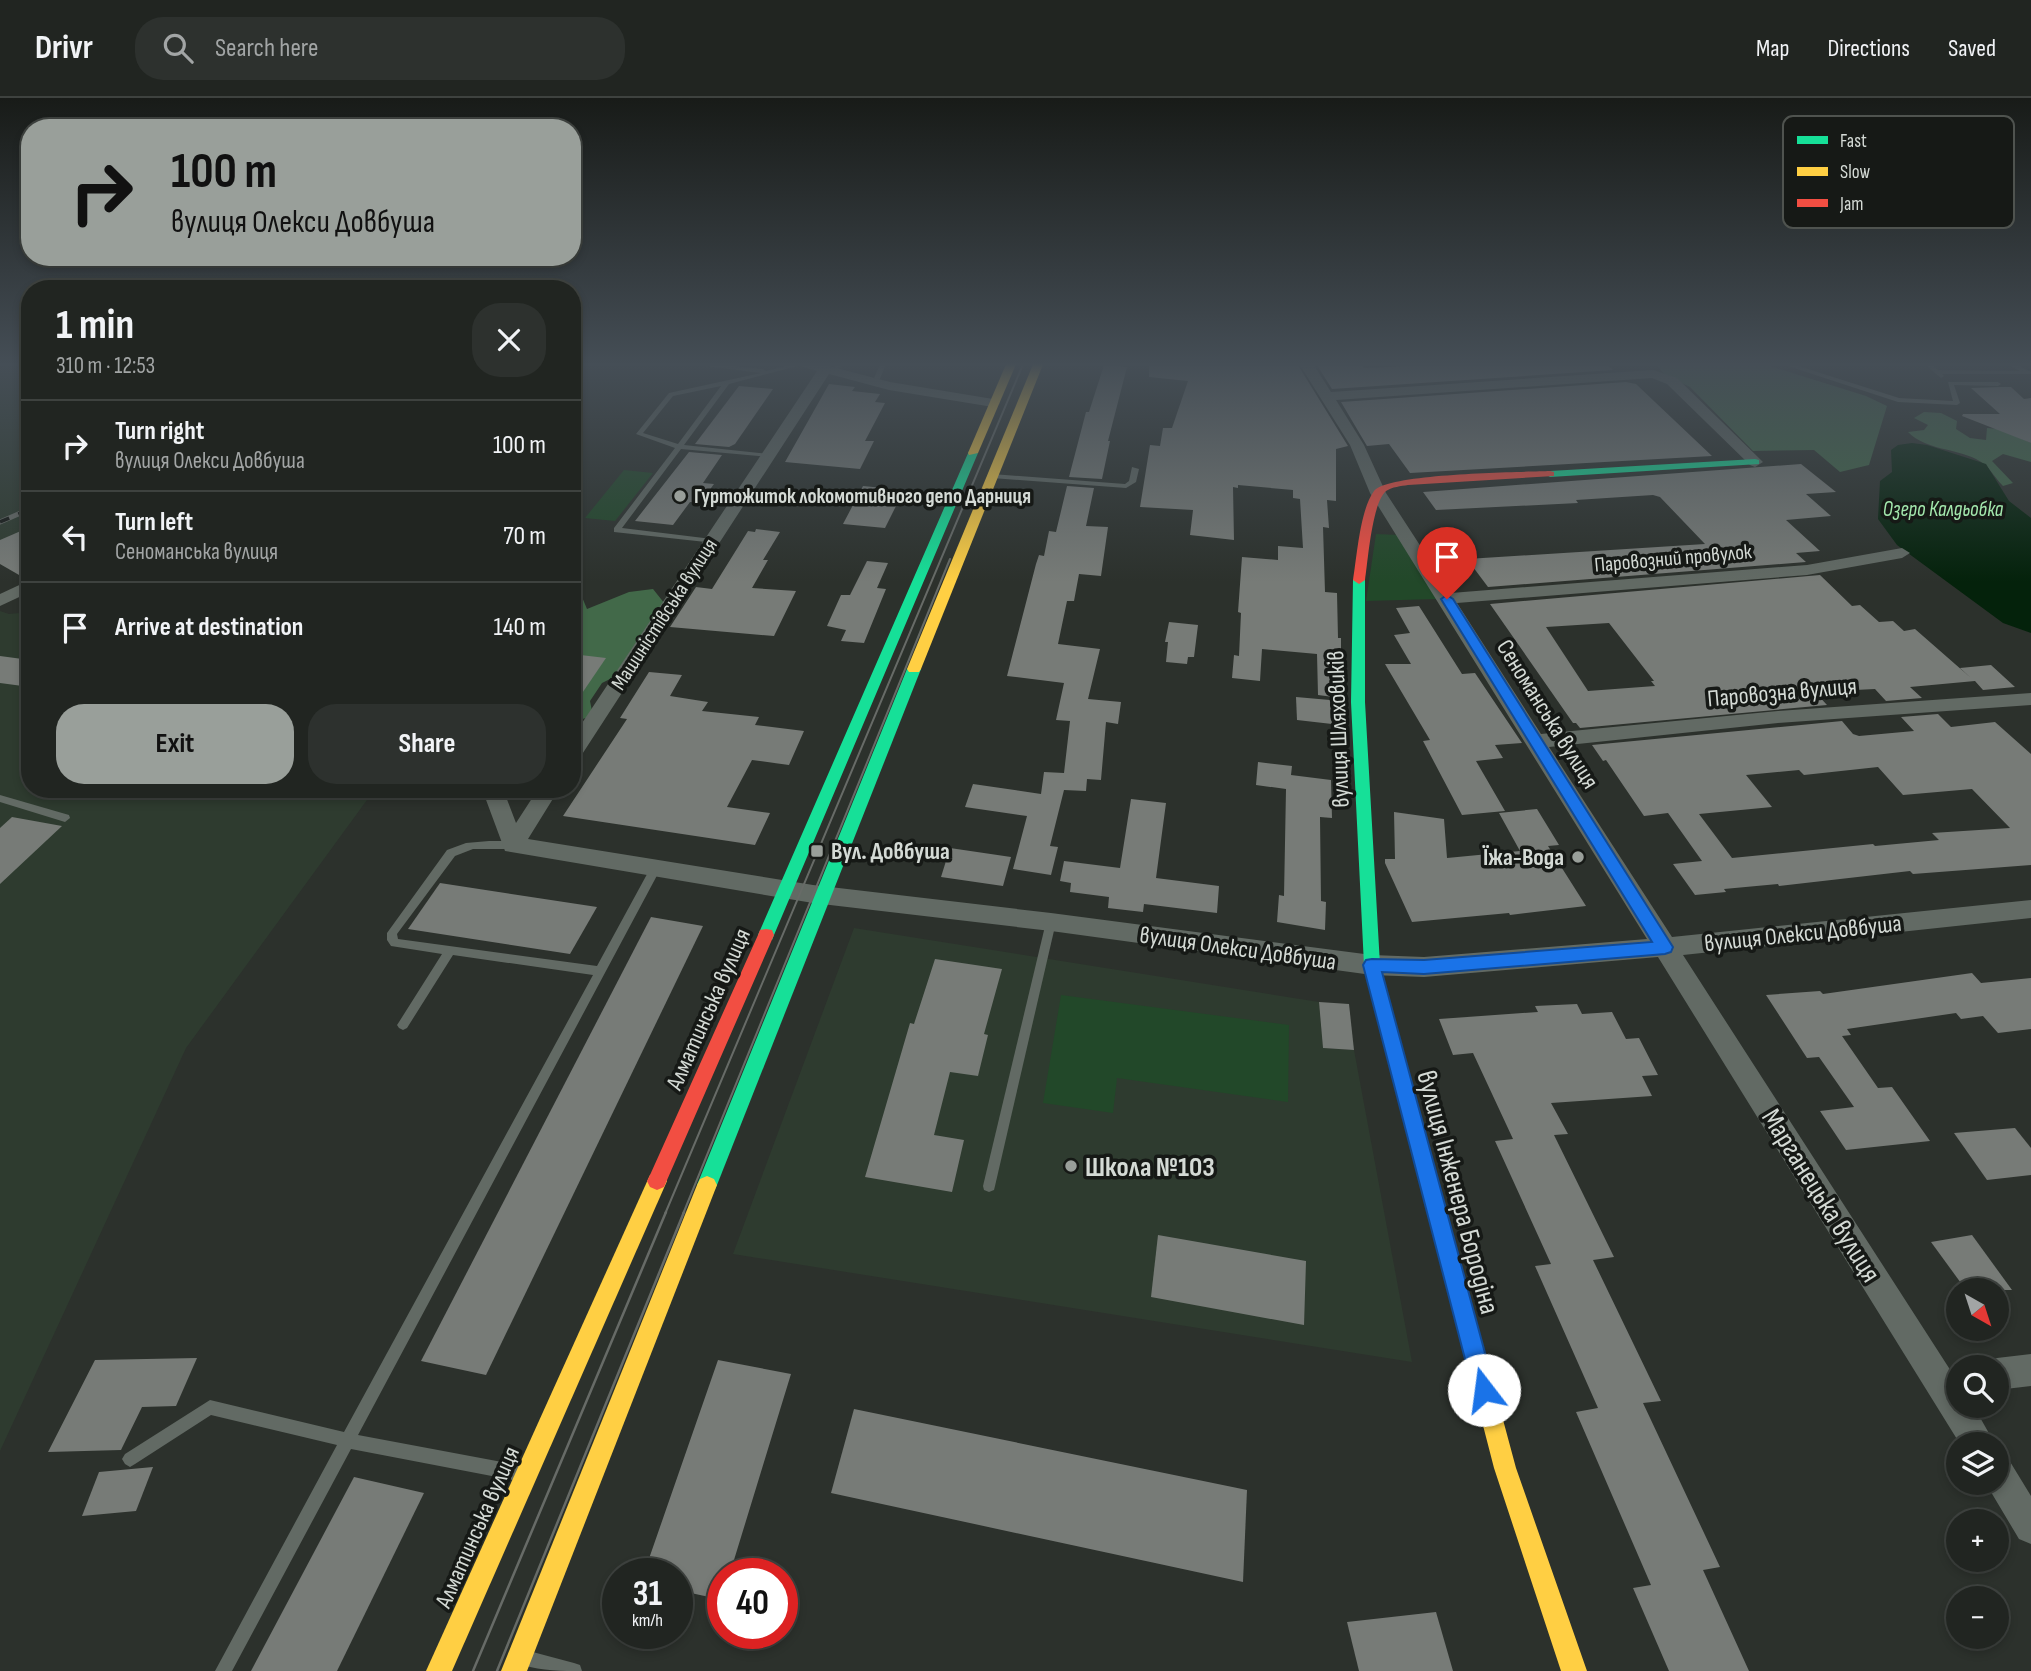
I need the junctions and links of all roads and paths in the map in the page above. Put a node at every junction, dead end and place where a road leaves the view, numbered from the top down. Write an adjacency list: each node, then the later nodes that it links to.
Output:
1 (646, 435): 8 (lane)
2 (688, 435): 8 (lane)
3 (783, 435): 9 (street, Машиністівська вулиця)
4 (979, 435): 26 (street, Алматинська вулиця)
5 (1008, 435): 12 (street)
6 (1351, 435): 13 (street, Сеноманська вулиця)
7 (1728, 435): 10 (street)
8 (679, 447): 9 (lane); 14 (lane)
9 (768, 456): 14 (street, Машиністівська вулиця)
10 (1755, 462): 13 (street)
11 (1135, 469): 12 (lane)
12 (992, 475): 27 (street)
13 (1378, 493): 16 (street, Сеноманська вулиця); 32 (street, вулиця Шляховиків)
14 (712, 541): 18 (street, Машиністівська вулиця)
15 (1902, 553): 16 (street, Паровозний провулок)
16 (1447, 599): 19 (street, Сеноманська вулиця)
17 (2031, 699): 19 (street, Паровозна вулиця)
18 (581, 740)
19 (1537, 741): 30 (street, Сеноманська вулиця)
20 (0, 798): 23 (lane)
21 (495, 798): 24 (street)
22 (544, 798): 24 (street)
23 (65, 818)
24 (513, 845): 25 (street, вулиця Олекси Довбуша); 31 (lane)
25 (656, 868): 26 (street, вулиця Олекси Довбуша); 33 (lane)
26 (786, 890): 27 (street, вулиця Олекси Довбуша); 41 (street, Алматинська вулиця)
27 (823, 896): 29 (street, вулиця Олекси Довбуша); 44 (street)
28 (2031, 909): 30 (street, вулиця Олекси Довбуша)
29 (1051, 922): 32 (street, вулиця Олекси Довбуша); 35 (lane)
30 (1665, 947): 32 (street, вулиця Олекси Довбуша); 38 (street, Марганецька вулиця)
31 (450, 950): 33 (lane); 34 (lane)
32 (1372, 965): 48 (street, вулиця Інженера Бородіна)
33 (600, 971): 39 (lane)
34 (403, 1025)
35 (989, 1186)
36 (2031, 1370): 37 (street)
37 (2009, 1373)
38 (1946, 1375)
39 (349, 1441): 40 (lane); 41 (lane); 45 (lane)
40 (130, 1459)
41 (525, 1474): 46 (street, Алматинська вулиця)
42 (2009, 1491): 43 (street)
43 (2031, 1527)
44 (517, 1664): 47 (lane)
45 (223, 1671)
46 (439, 1671)
47 (574, 1671)
48 (1574, 1671)

